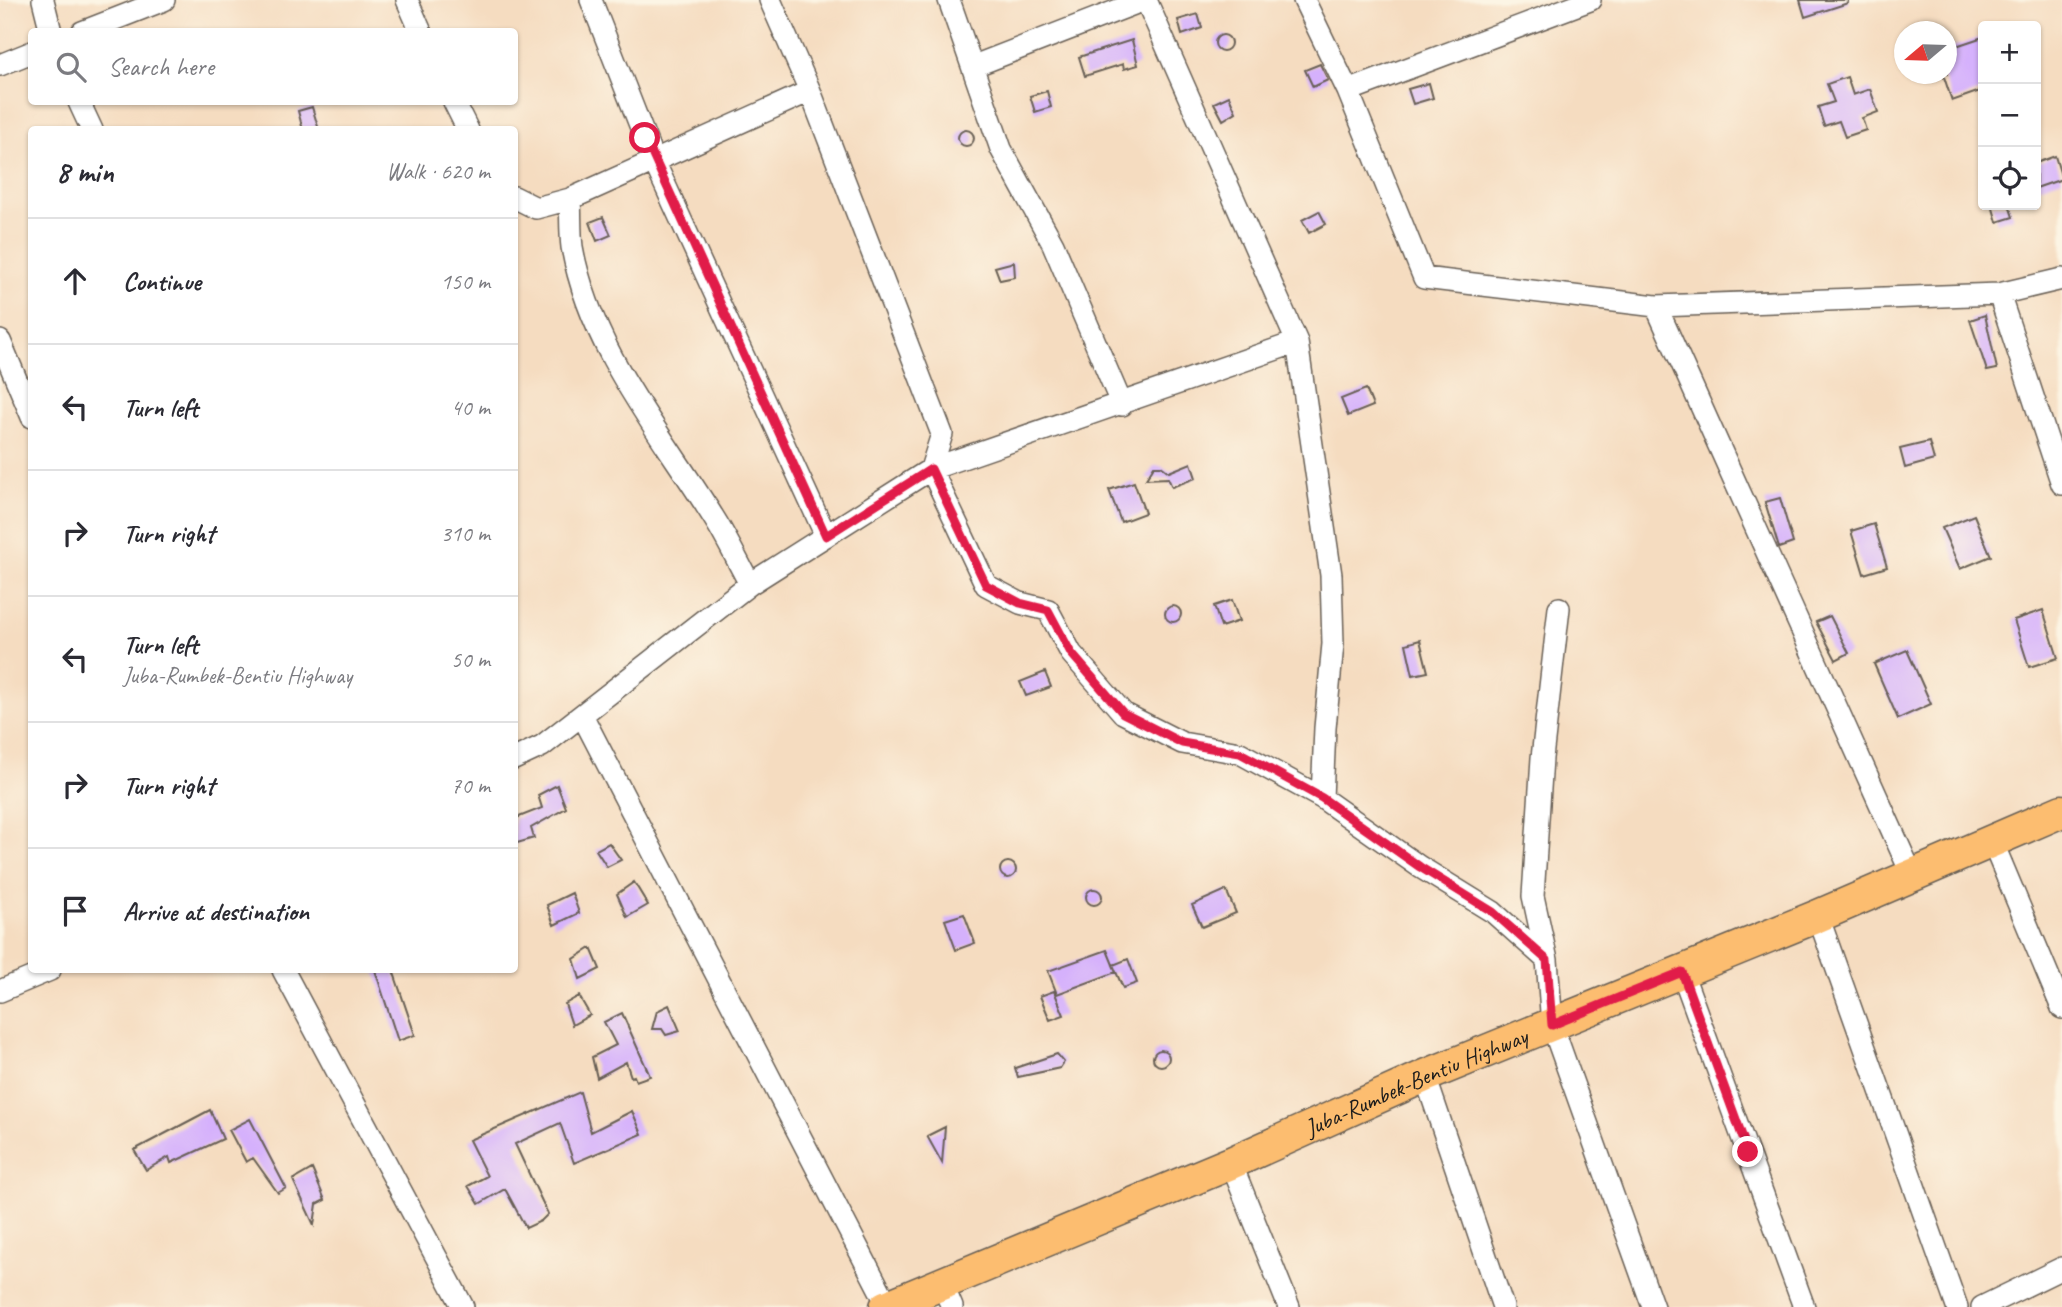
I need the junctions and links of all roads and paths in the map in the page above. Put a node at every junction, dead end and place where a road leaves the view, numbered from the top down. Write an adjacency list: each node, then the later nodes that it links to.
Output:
1 (43, 0): 10 (street)
2 (164, 0): 11 (street)
3 (407, 0): 12 (street)
4 (591, 0): 22 (street)
5 (770, 0): 17 (street)
6 (948, 0): 15 (street)
7 (1145, 0): 15 (street); 29 (street)
8 (1304, 0): 16 (street)
9 (1590, 0): 16 (street)
10 (50, 28)
11 (92, 28)
12 (419, 28)
13 (28, 54): 14 (street)
14 (0, 65)
15 (974, 66): 30 (street)
16 (1348, 91): 27 (street)
17 (810, 92): 22 (street); 32 (street)
18 (80, 105): 20 (street)
19 (456, 105): 21 (street)
20 (90, 126)
21 (466, 126)
22 (654, 161): 24 (street); 34 (street)
23 (518, 199): 24 (street)
24 (570, 199): 35 (street)
25 (2062, 279): 26 (street)
26 (1999, 294): 27 (street); 33 (street)
27 (1656, 306): 42 (street)
28 (0, 341): 31 (street)
29 (1297, 342): 30 (street); 39 (street)
30 (1122, 405): 32 (street)
31 (28, 408)
32 (931, 469): 34 (street); 39 (street)
33 (2062, 484)
34 (826, 536): 35 (street)
35 (750, 584): 37 (street)
36 (1559, 608): 44 (street)
37 (582, 715): 38 (street); 56 (street)
38 (518, 757)
39 (1322, 798): 44 (street)
40 (2062, 811): 41 (main road, Juba-Rumbek-Bentiu Highway)
41 (1992, 841): 42 (main road, Juba-Rumbek-Bentiu Highway); 49 (street)
42 (1912, 875): 43 (main road, Juba-Rumbek-Bentiu Highway)
43 (1818, 916): 45 (main road, Juba-Rumbek-Bentiu Highway); 61 (street)
44 (1547, 960): 50 (street)
45 (1682, 972): 50 (main road, Juba-Rumbek-Bentiu Highway); 60 (street)
46 (43, 973): 48 (street)
47 (285, 973): 55 (street)
48 (0, 991)
49 (2062, 1009)
50 (1552, 1025): 51 (main road, Juba-Rumbek-Bentiu Highway); 59 (street)
51 (1425, 1076): 52 (main road, Juba-Rumbek-Bentiu Highway); 58 (street)
52 (1231, 1163): 54 (main road, Juba-Rumbek-Bentiu Highway); 57 (street)
53 (2062, 1268): 62 (street)
54 (947, 1295): 56 (main road, Juba-Rumbek-Bentiu Highway)
55 (463, 1307)
56 (887, 1307)
57 (1289, 1307)
58 (1503, 1307)
59 (1653, 1307)
60 (1804, 1307)
61 (1957, 1307)
62 (1982, 1307)

